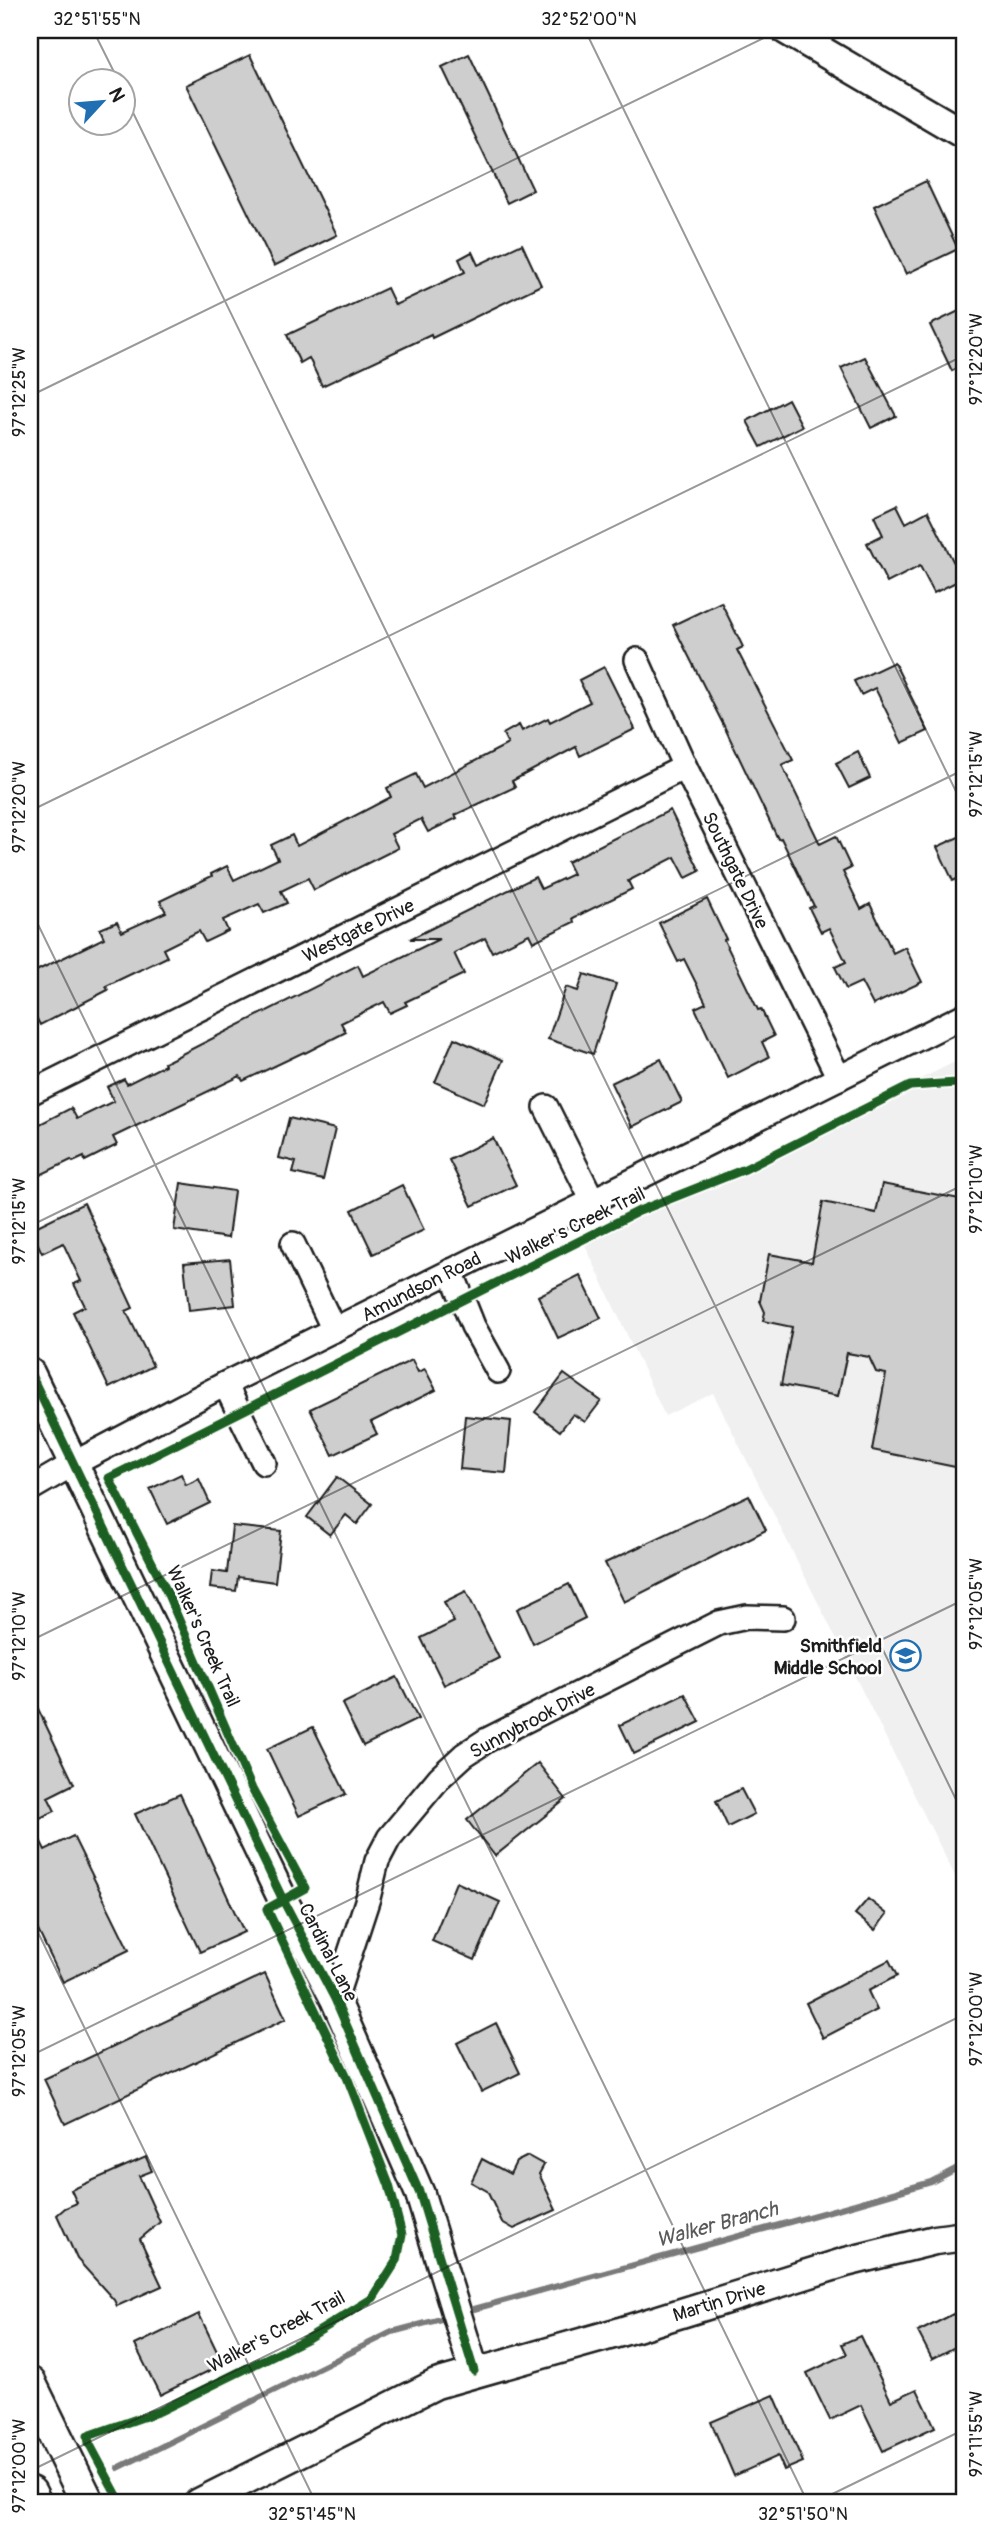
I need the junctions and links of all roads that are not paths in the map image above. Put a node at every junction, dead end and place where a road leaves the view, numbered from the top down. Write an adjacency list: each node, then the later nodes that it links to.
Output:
1 (786, 30): 2 (street)
2 (965, 135)
3 (637, 660): 4 (street, Southgate Drive)
4 (685, 767): 6 (street, Southgate Drive); 7 (street, Westgate Drive)
5 (965, 1014): 6 (street, Amundson Road)
6 (839, 1077): 9 (street, Amundson Road)
7 (30, 1093)
8 (547, 1107): 9 (street)
9 (593, 1201): 11 (street, Amundson Road)
10 (293, 1244): 12 (street)
11 (451, 1271): 12 (street, Amundson Road); 13 (street)
12 (334, 1330): 15 (street, Amundson Road)
13 (498, 1371)
14 (30, 1373): 17 (street, Cardinal Lane)
15 (225, 1384): 16 (street); 17 (street, Amundson Road)
16 (264, 1463)
17 (73, 1464): 18 (street, Amundson Road); 20 (street, Cardinal Lane)
18 (30, 1489)
19 (783, 1618): 20 (street, Sunnybrook Drive)
20 (335, 2000): 22 (street, Cardinal Lane)
21 (965, 2236): 22 (street, Martin Drive)
22 (474, 2371): 27 (street)
23 (30, 2384): 26 (main road)
24 (30, 2493): 25 (main road)
25 (35, 2503)
26 (88, 2503)
27 (198, 2503)

